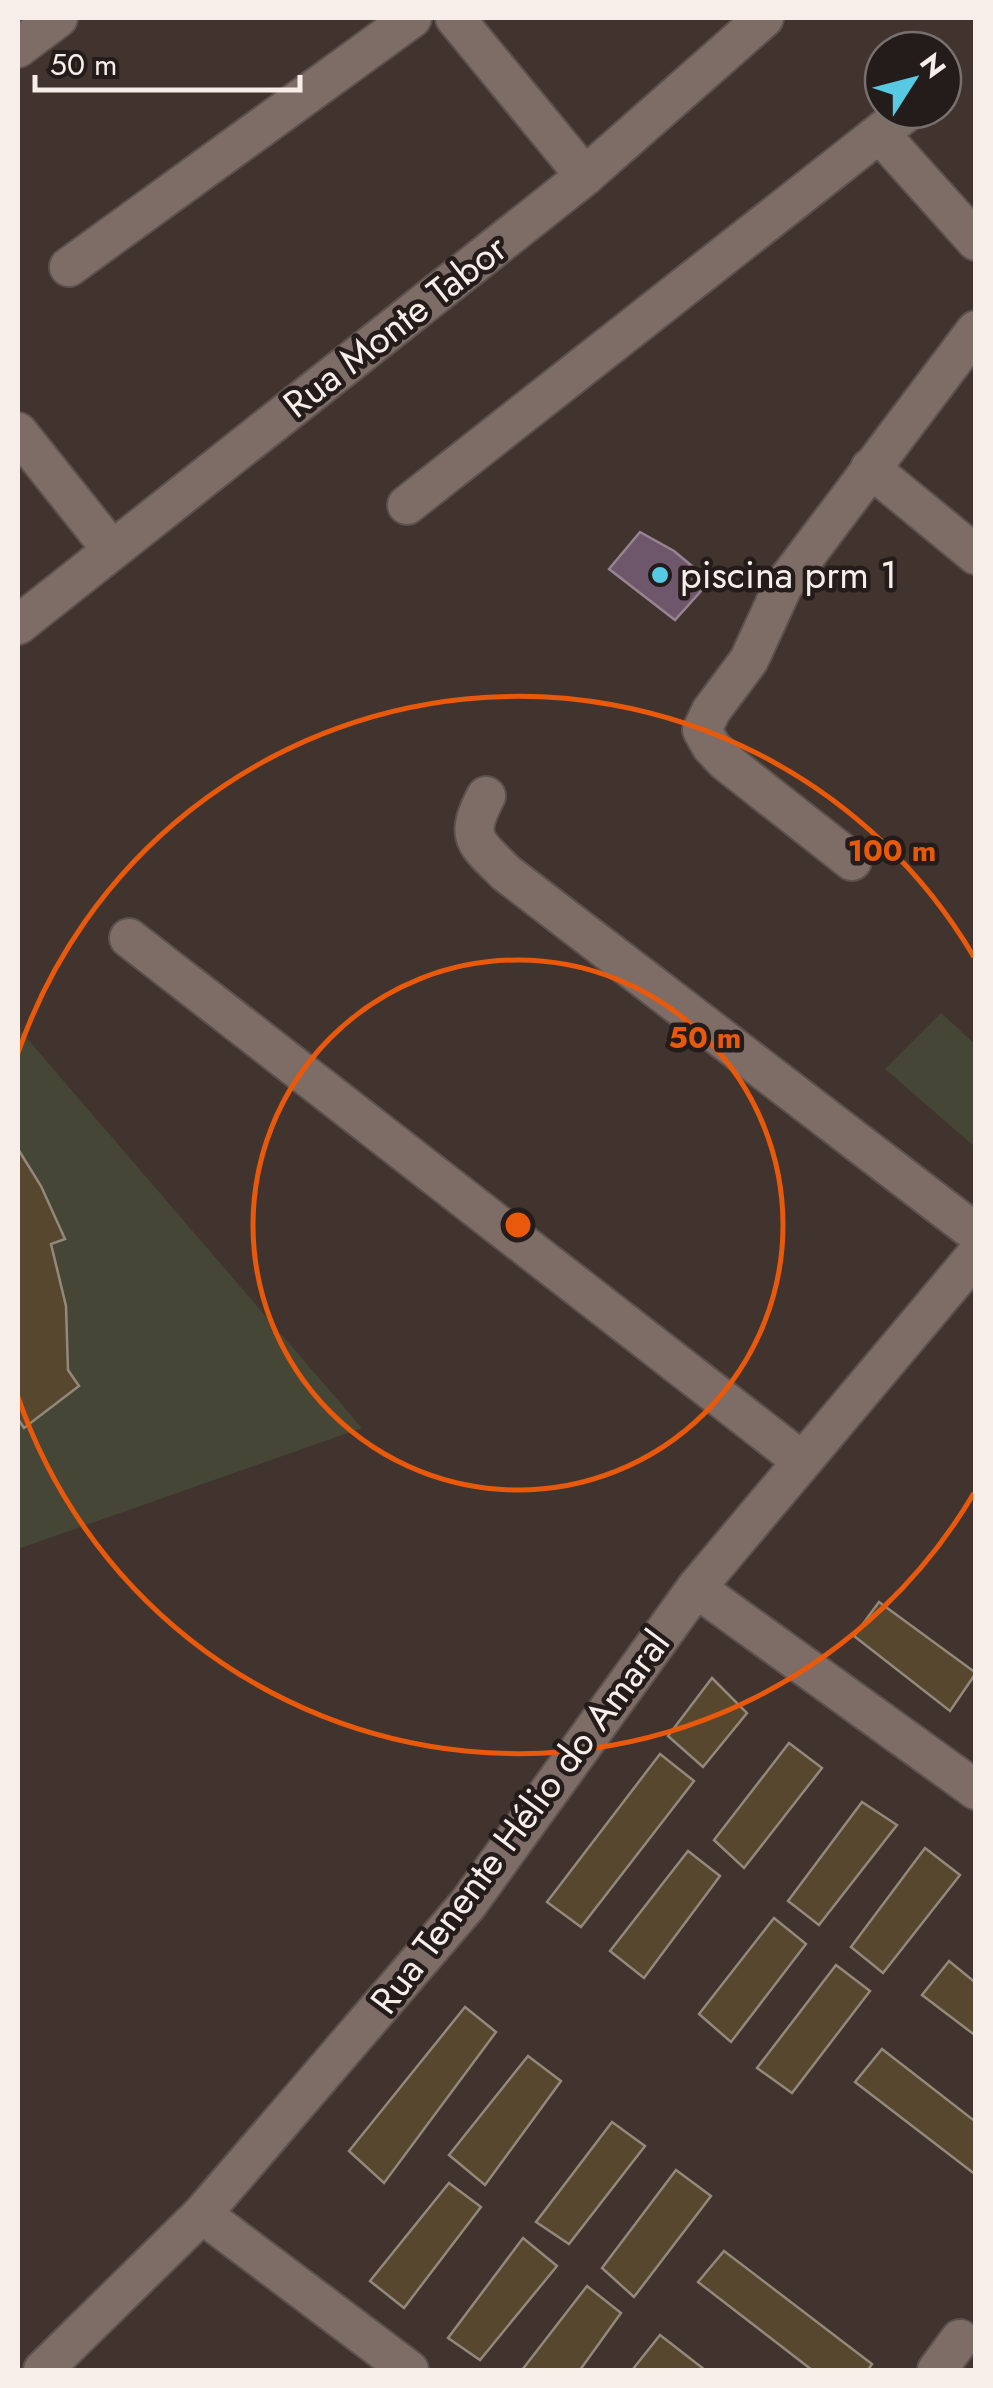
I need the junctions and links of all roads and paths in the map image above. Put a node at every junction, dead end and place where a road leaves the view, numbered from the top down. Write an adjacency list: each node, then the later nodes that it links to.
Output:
1 (58, 18): 5 (street)
2 (412, 18): 10 (street)
3 (455, 18): 8 (street)
4 (764, 18): 8 (street, Rua Monte Tabor)
5 (18, 48)
6 (884, 130): 14 (street)
7 (900, 130): 9 (street)
8 (584, 176): 15 (street, Rua Monte Tabor)
9 (976, 241)
10 (69, 267)
11 (976, 330): 13 (street)
12 (18, 432): 15 (street)
13 (870, 468): 16 (street); 19 (street)
14 (407, 505)
15 (112, 550): 17 (street, Rua Monte Tabor)
16 (976, 555)
17 (18, 625)
18 (486, 796): 21 (street)
19 (852, 861)
20 (129, 938): 23 (street)
21 (976, 1233)
22 (976, 1255): 23 (street, Rua Tenente Hélio do Amaral)
23 (802, 1461): 24 (street, Rua Tenente Hélio do Amaral)
24 (696, 1588): 25 (street); 26 (street, Rua Tenente Hélio do Amaral)
25 (976, 1790)
26 (202, 2214): 30 (street, Rua Tenente Hélio do Amaral); 31 (street)
27 (960, 2339): 32 (street)
28 (18, 2356): 29 (street)
29 (30, 2370)
30 (43, 2370)
31 (409, 2370)
32 (937, 2370)

